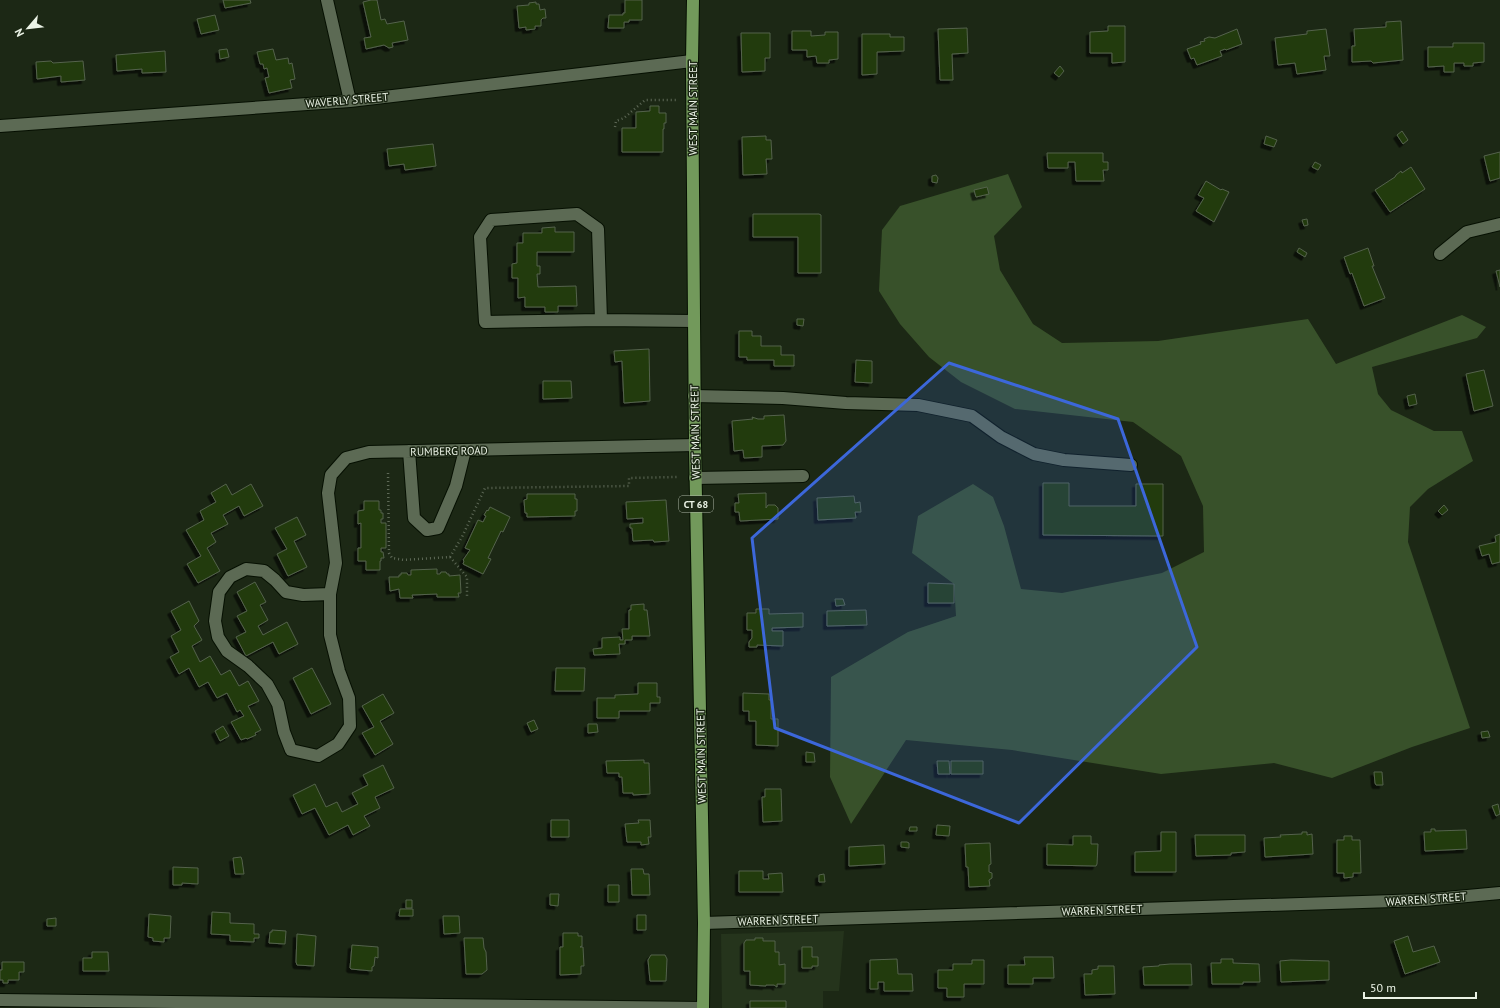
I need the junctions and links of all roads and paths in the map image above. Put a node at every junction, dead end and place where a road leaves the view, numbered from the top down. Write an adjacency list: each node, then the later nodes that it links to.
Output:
1 (327, 0): 5 (street)
2 (693, 0): 3 (main road, WEST MAIN STREET / CT 68)
3 (692, 61): 5 (street, WAVERLY STREET); 11 (main road, WEST MAIN STREET / CT 68)
4 (676, 100): 7 (path)
5 (350, 101): 6 (street, WAVERLY STREET)
6 (0, 126)
7 (615, 127)
8 (1500, 224): 9 (street)
9 (1440, 254)
10 (601, 320): 10 (street); 11 (street)
11 (694, 321): 12 (main road, WEST MAIN STREET / CT 68)
12 (694, 396): 13 (main road, WEST MAIN STREET / CT 68); 16 (street)
13 (695, 445): 14 (street, RUMBERG ROAD); 20 (main road, WEST MAIN STREET / CT 68)
14 (465, 450): 15 (street, RUMBERG ROAD); 15 (street)
15 (409, 452): 22 (street, RUMBERG ROAD)
16 (1131, 465)
17 (388, 473): 21 (path)
18 (803, 476): 20 (street)
19 (677, 477): 21 (path)
20 (695, 478): 25 (main road, WEST MAIN STREET / CT 68)
21 (450, 557): 23 (path)
22 (330, 594): 22 (street, RUMBERG ROAD)
23 (467, 598)
24 (1500, 893): 25 (street, WARREN STREET)
25 (704, 922): 27 (main road, WEST MAIN STREET / CT 68)
26 (0, 1000): 27 (street)
27 (703, 1008)

